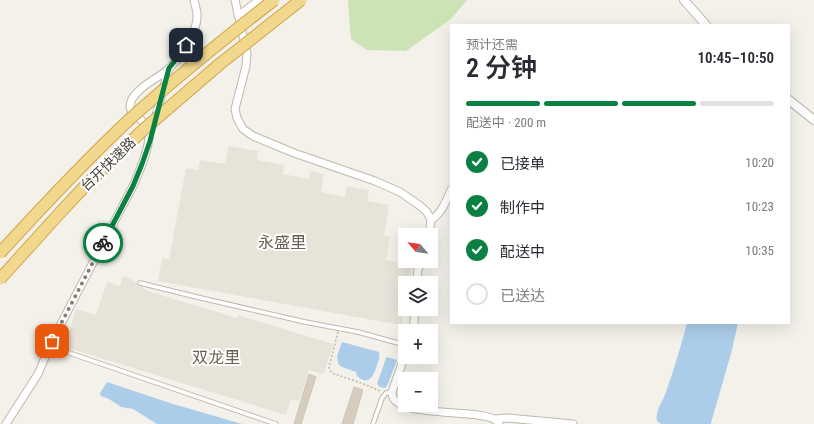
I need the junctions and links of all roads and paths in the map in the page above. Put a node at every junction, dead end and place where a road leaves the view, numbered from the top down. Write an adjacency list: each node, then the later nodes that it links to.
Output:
1 (194, 0): 9 (street)
2 (235, 0): 7 (street)
3 (259, 0): 7 (street)
4 (274, 0): 16 (highway, 台开快速路, bridge)
5 (301, 0): 17 (highway, 台开快速路, bridge)
6 (684, 0): 8 (street)
7 (238, 16): 14 (street)
8 (705, 24)
9 (169, 68): 12 (street); 12 (street)
10 (790, 101): 11 (street)
11 (814, 120)
12 (150, 141): 21 (street)
13 (450, 192): 14 (street)
14 (431, 220): 15 (street)
15 (430, 228)
16 (0, 254)
17 (0, 278)
18 (140, 283): 19 (lane)
19 (339, 328): 20 (lane); 24 (path)
20 (398, 343)
21 (50, 344): 26 (street); 27 (lane)
22 (402, 364): 23 (street)
23 (392, 392): 24 (lane); 25 (street)
24 (384, 395): 28 (lane)
25 (497, 422): 29 (street)
26 (6, 424)
27 (276, 424)
28 (373, 424)
29 (573, 424)

